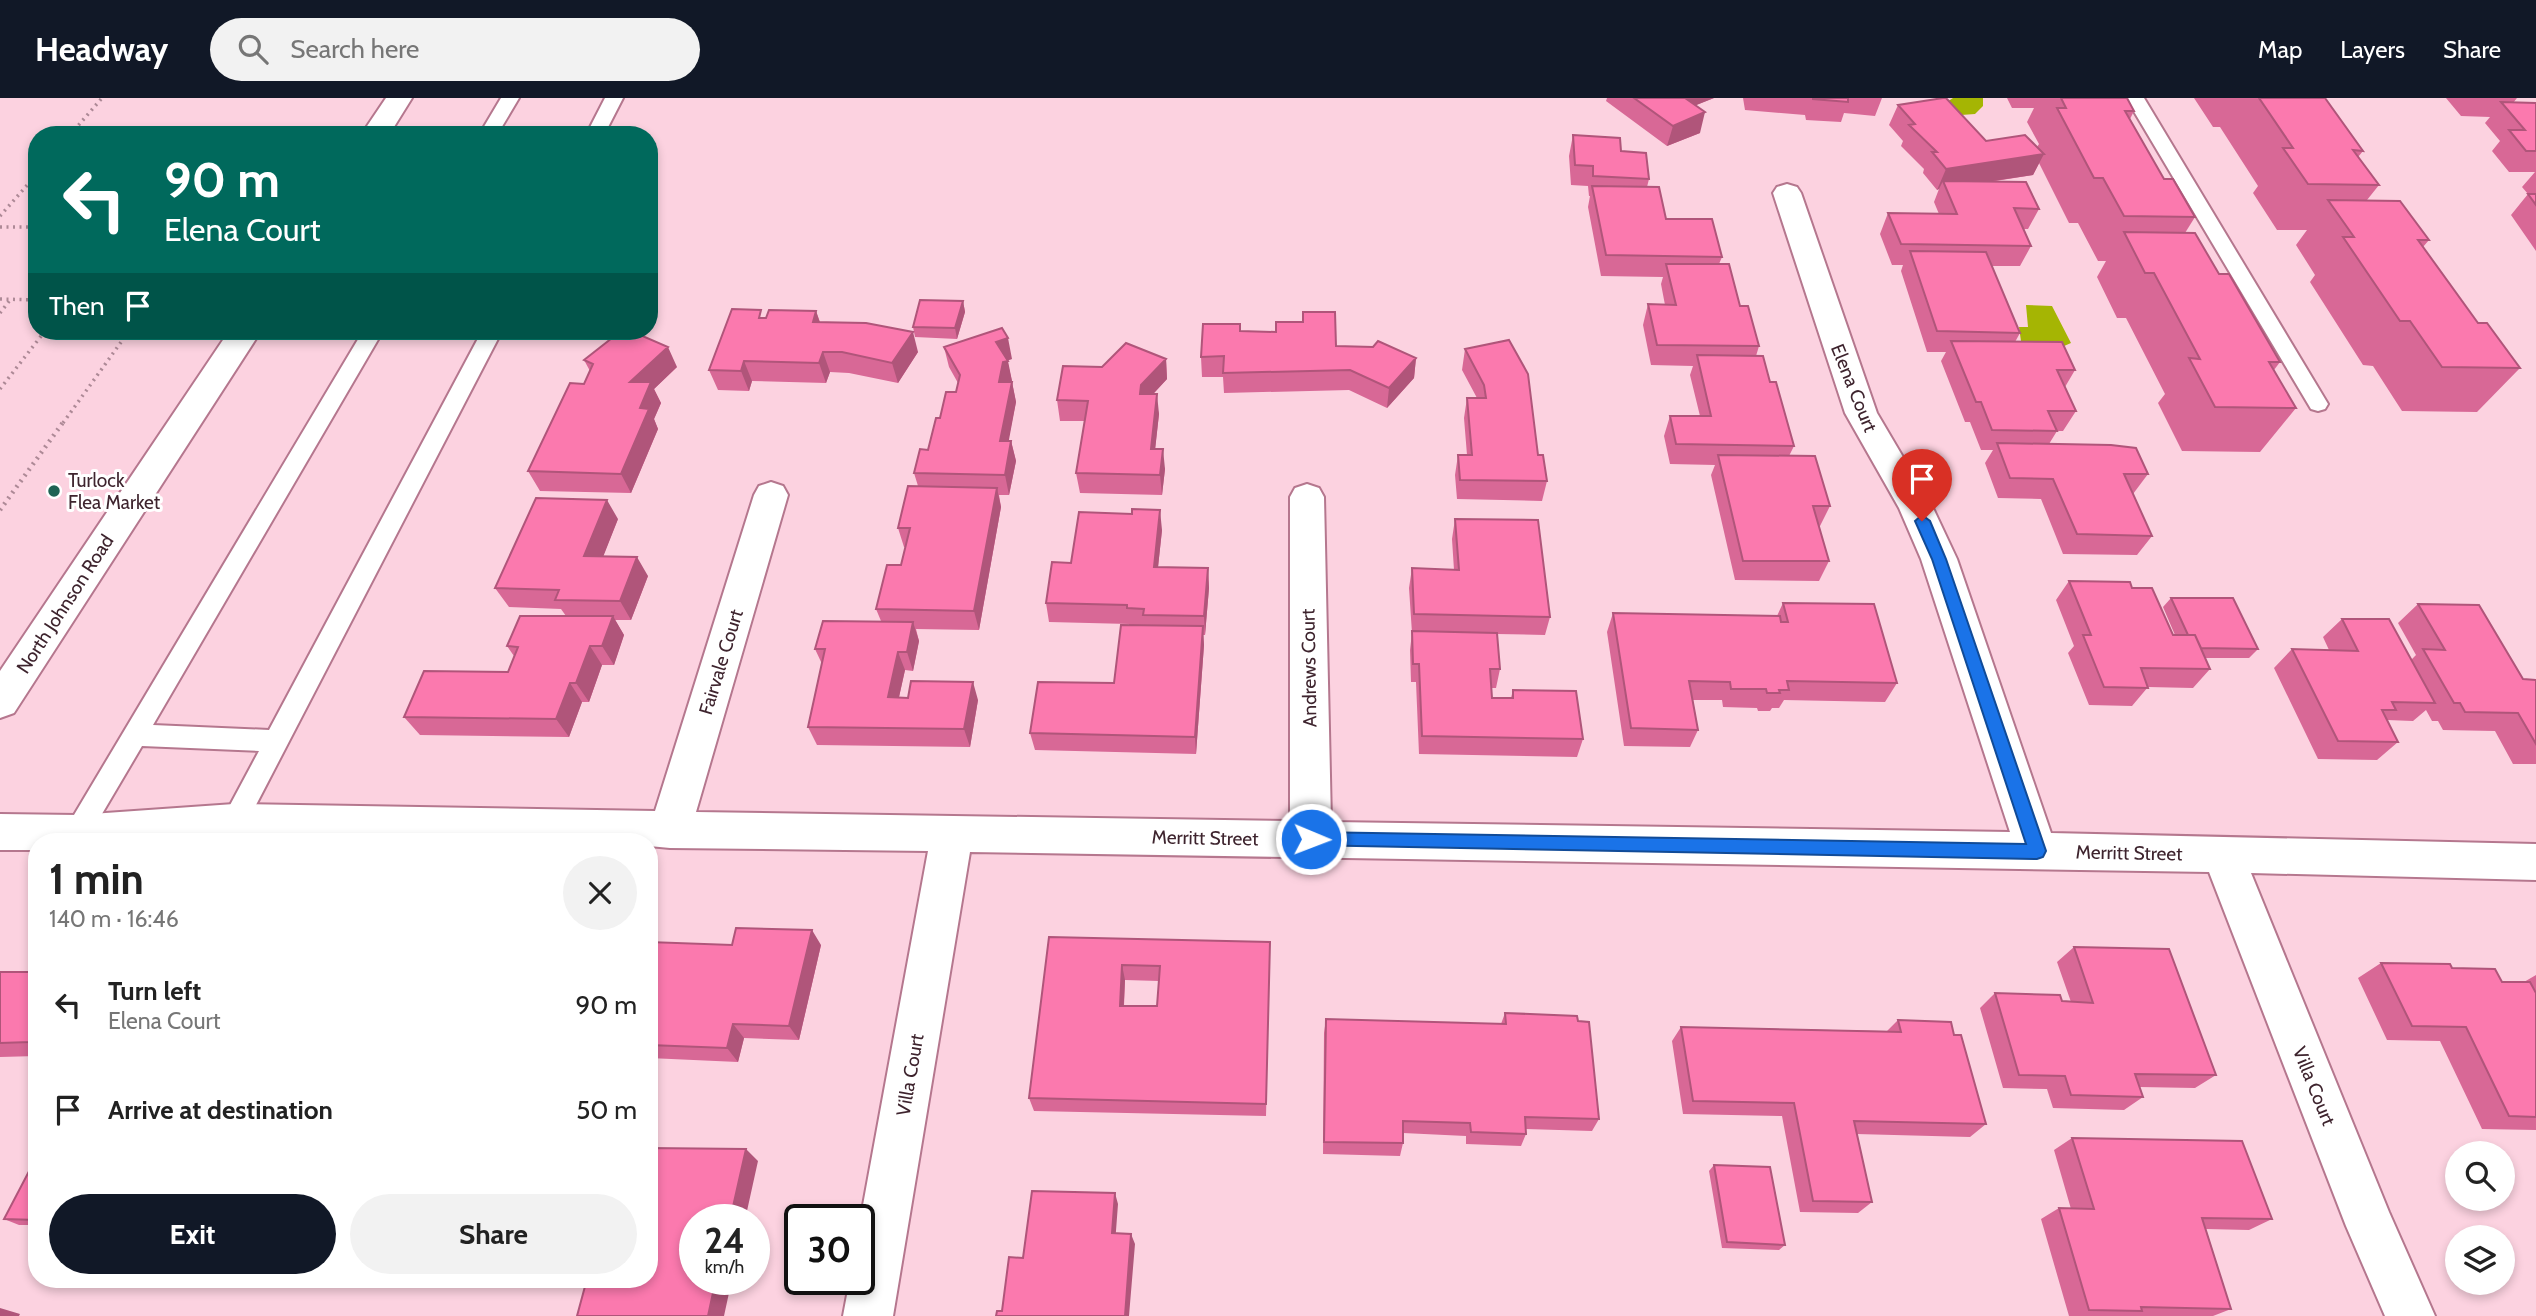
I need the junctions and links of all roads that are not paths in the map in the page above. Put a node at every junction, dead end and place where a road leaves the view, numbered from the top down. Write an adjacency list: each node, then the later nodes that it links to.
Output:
1 (399, 98): 5 (street)
2 (510, 98): 6 (lane)
3 (614, 98): 7 (lane)
4 (2135, 98): 12 (lane)
5 (381, 126)
6 (493, 126)
7 (599, 126)
8 (1787, 193): 26 (street, Elena Court)
9 (239, 340): 15 (street, North Johnson Road)
10 (368, 340): 16 (lane)
11 (487, 340): 17 (lane)
12 (2318, 404)
13 (771, 495): 19 (street, Fairvale Court)
14 (1307, 497): 25 (street, Andrews Court)
15 (0, 702)
16 (135, 735): 17 (lane); 22 (lane)
17 (276, 741): 18 (lane)
18 (234, 822): 19 (street, Merritt Street); 23 (street, Merritt Street)
19 (670, 830): 24 (street, Merritt Street)
20 (0, 832): 21 (street, Merritt Street)
21 (38, 833)
22 (78, 833)
23 (90, 833)
24 (952, 834): 25 (street, Merritt Street); 29 (street, Villa Court)
25 (1311, 839): 26 (street, Merritt Street)
26 (2037, 851): 27 (street, Merritt Street)
27 (2223, 854): 28 (street, Merritt Street); 30 (street, Villa Court)
28 (2536, 862)
29 (868, 1316)
30 (2410, 1316)

